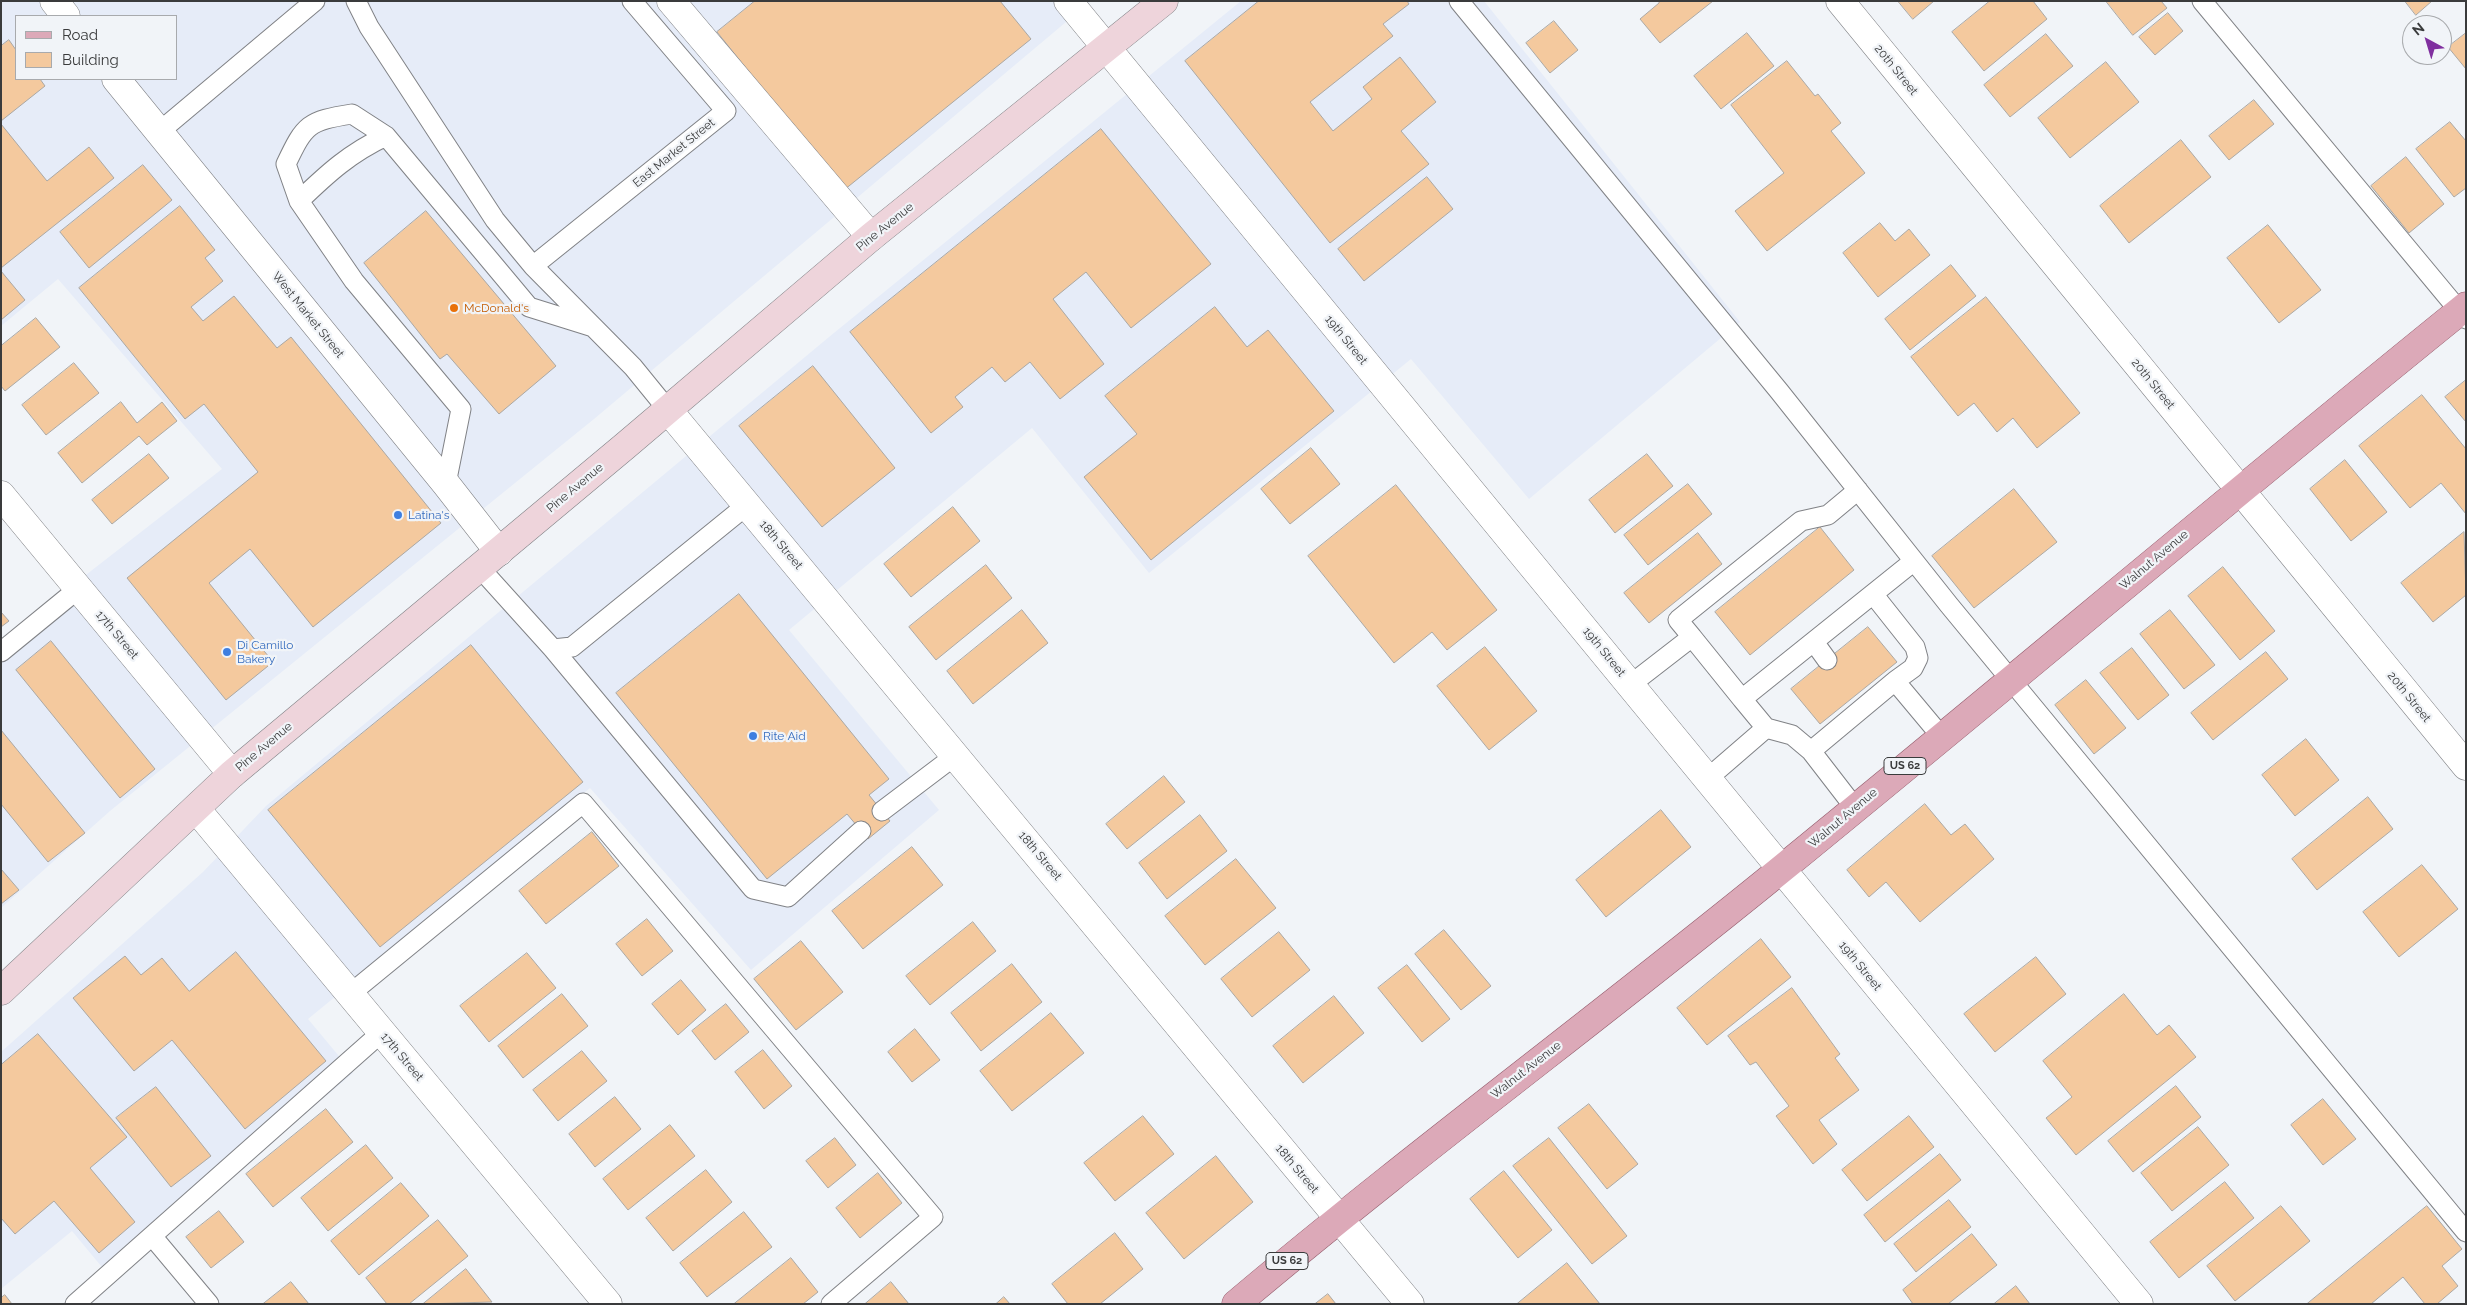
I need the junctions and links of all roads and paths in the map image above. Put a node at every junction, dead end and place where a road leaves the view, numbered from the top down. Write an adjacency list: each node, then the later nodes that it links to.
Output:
1 (54, 1): 11 (street)
2 (315, 1): 14 (lane)
3 (356, 1): 18 (lane)
4 (632, 1): 18 (lane, East Market Street)
5 (670, 1): 17 (street)
6 (1068, 1): 12 (street, 19th Street)
7 (1164, 1): 12 (main road, Pine Avenue)
8 (1459, 1): 23 (lane)
9 (1840, 1): 24 (street, 20th Street)
10 (2202, 1): 19 (lane)
11 (65, 15)
12 (1106, 48): 17 (main road, Pine Avenue); 38 (street, 19th Street)
13 (117, 80): 14 (street, West Market Street)
14 (159, 132): 22 (street, West Market Street)
15 (386, 136): 16 (lane); 16 (lane); 20 (lane)
16 (299, 201): 22 (lane)
17 (871, 237): 21 (main road, Pine Avenue)
18 (533, 266): 20 (lane)
19 (2464, 312): 24 (main road, Walnut Avenue / US 62)
20 (593, 327): 21 (lane)
21 (668, 410): 26 (street, 18th Street); 27 (main road, Pine Avenue)
22 (446, 484): 27 (street, West Market Street)
23 (1858, 490): 28 (lane); 31 (lane)
24 (2239, 490): 36 (main road, Walnut Avenue / US 62); 44 (street, 20th Street)
25 (1, 495): 29 (street, 17th Street)
26 (747, 505): 33 (lane); 43 (street, 18th Street)
27 (489, 559): 33 (lane); 45 (main road, Pine Avenue)
28 (1914, 561): 30 (lane); 36 (lane)
29 (78, 588): 34 (lane); 45 (street, 17th Street)
30 (1873, 594): 32 (lane); 37 (lane)
31 (1692, 636): 38 (lane); 39 (lane)
32 (1814, 642): 35 (lane); 39 (lane)
33 (553, 649): 50 (lane)
34 (1, 652)
35 (1827, 660)
36 (2011, 679): 41 (main road, Walnut Avenue / US 62); 56 (lane)
37 (1895, 682): 41 (lane); 42 (lane)
38 (1630, 685): 46 (street, 19th Street)
39 (1742, 699): 40 (lane)
40 (1766, 728): 42 (lane); 46 (lane)
41 (1942, 736): 47 (main road, Walnut Avenue / US 62)
42 (1811, 751): 47 (lane)
43 (956, 755): 49 (lane); 55 (street, 18th Street)
44 (2466, 766)
45 (232, 774): 48 (main road, Pine Avenue)
46 (1707, 778): 51 (street, 19th Street)
47 (1855, 808): 51 (main road, Walnut Avenue / US 62)
48 (196, 810): 52 (main road, Pine Avenue); 53 (street, 17th Street)
49 (882, 811)
50 (861, 831)
51 (1781, 870): 55 (main road, Walnut Avenue / US 62); 64 (street, 19th Street)
52 (1, 991)
53 (350, 994): 54 (street, 17th Street); 61 (lane)
54 (382, 1032): 57 (lane); 60 (street, 17th Street)
55 (1338, 1218): 62 (main road, Walnut Avenue / US 62); 63 (street, 18th Street)
56 (2466, 1232)
57 (152, 1236): 58 (lane); 59 (lane)
58 (75, 1304)
59 (209, 1304)
60 (608, 1304)
61 (830, 1304)
62 (1236, 1304)
63 (1410, 1304)
64 (2139, 1304)

